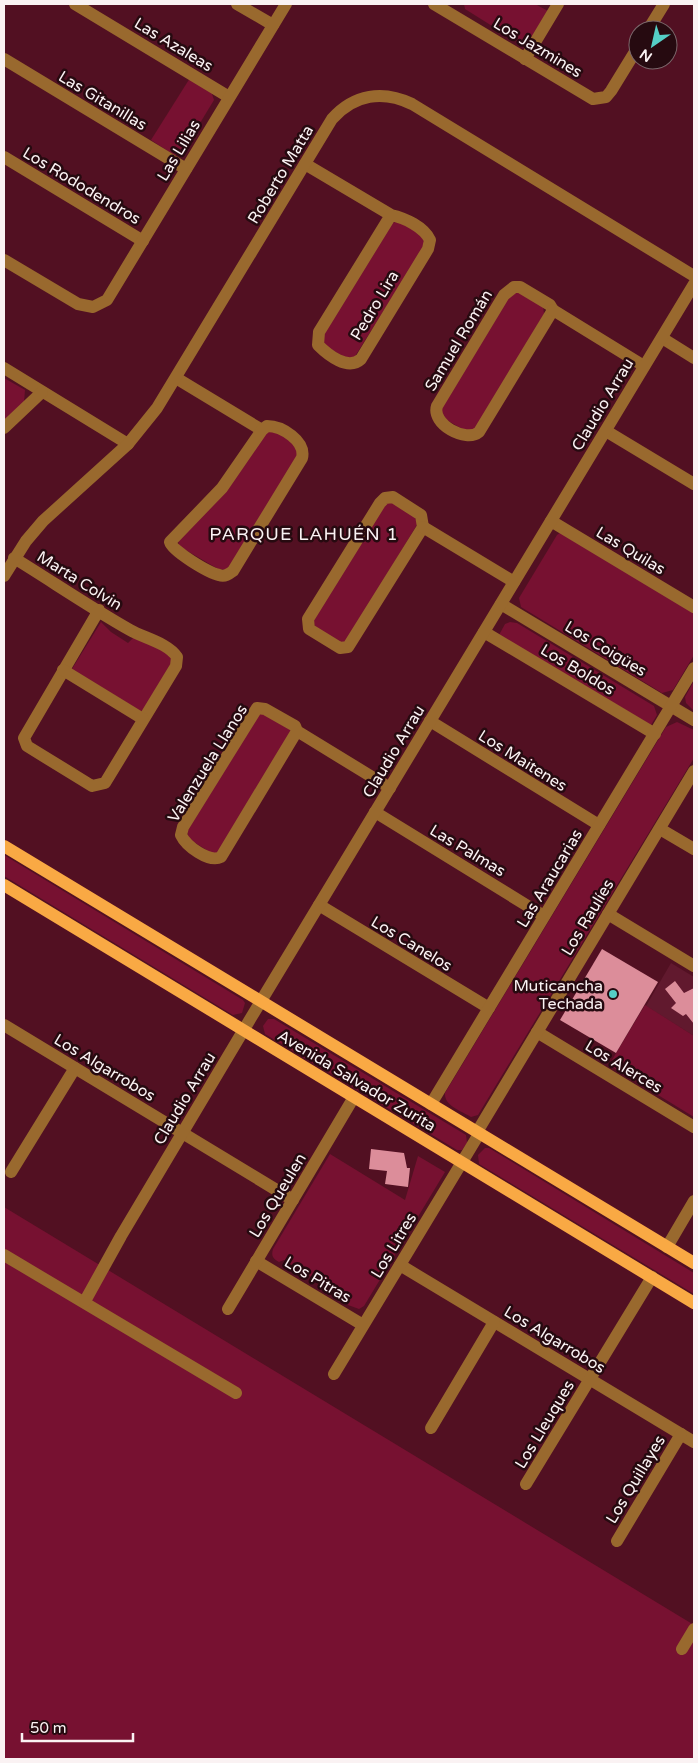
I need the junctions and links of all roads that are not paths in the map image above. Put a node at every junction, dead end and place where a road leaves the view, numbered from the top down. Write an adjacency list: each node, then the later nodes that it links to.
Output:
1 (75, 4): 13 (street, Las Azaleas)
2 (237, 4): 9 (street)
3 (286, 4): 9 (street, Las Lilias)
4 (434, 4): 7 (street, Los Jazmines)
5 (558, 4): 11 (street)
6 (664, 4): 8 (street)
7 (456, 9): 11 (street, Los Jazmines)
8 (654, 20)
9 (273, 25): 13 (street, Las Lilias)
10 (4, 58): 16 (street, Las Gitanillas)
11 (525, 59): 12 (street, Los Jazmines)
12 (628, 63)
13 (229, 97): 16 (street, Las Lilias)
14 (4, 157): 18 (street, Los Rododendros)
15 (305, 164): 17 (street, Pedro Lira); 20 (street, Roberto Matta); 27 (street, Roberto Matta)
16 (186, 169): 18 (street, Las Lilias)
17 (391, 215): 17 (street, Pedro Lira)
18 (142, 241): 19 (street, Las Lilias)
19 (4, 260)
20 (694, 276)
21 (694, 284): 23 (street, Claudio Arrau)
22 (553, 310): 22 (street, Samuel Román); 25 (street, Samuel Román)
23 (662, 338): 24 (street); 25 (street, Claudio Arrau)
24 (694, 358)
25 (644, 366): 31 (street, Claudio Arrau)
26 (4, 368): 28 (street)
27 (176, 378): 30 (street); 32 (street, Roberto Matta)
28 (42, 392): 29 (street); 32 (street)
29 (4, 428)
30 (262, 430): 30 (street)
31 (606, 430): 33 (street); 34 (street, Claudio Arrau)
32 (128, 444): 36 (street, Roberto Matta)
33 (694, 484)
34 (551, 521): 38 (street, Claudio Arrau); 40 (street, Las Quilas)
35 (423, 527): 35 (street); 38 (street)
36 (14, 558): 37 (street, Roberto Matta); 41 (street, Marta Colvin)
37 (4, 576)
38 (514, 582): 39 (street, Claudio Arrau)
39 (501, 604): 42 (street, Claudio Arrau); 45 (street, Los Coigües)
40 (694, 607)
41 (99, 610): 44 (street); 46 (street, Marta Colvin)
42 (484, 632): 48 (street, Claudio Arrau); 50 (street, Los Boldos)
43 (694, 668): 45 (street, Las Araucarias)
44 (63, 670): 46 (street); 46 (street)
45 (671, 706): 47 (street, Los Coigües); 50 (street, Las Araucarias)
46 (143, 719)
47 (694, 720)
48 (430, 721): 52 (street, Claudio Arrau); 54 (street, Los Maitenes)
49 (297, 731): 49 (street, Valenzuela Llanos); 52 (street, Valenzuela Llanos)
50 (655, 734): 54 (street, Las Araucarias)
51 (694, 771): 55 (street, Los Raulíes)
52 (390, 788): 53 (street, Claudio Arrau)
53 (375, 812): 59 (street, Claudio Arrau); 61 (street, Las Palmas)
54 (599, 826): 61 (street, Las Araucarias)
55 (660, 829): 57 (street); 60 (street, Los Raulíes)
56 (4, 846): 63 (main road, Avenida Salvador Zurita)
57 (694, 849)
58 (4, 885): 66 (main road, Avenida Salvador Zurita)
59 (319, 905): 63 (street, Claudio Arrau); 64 (street, Los Canelos)
60 (608, 914): 62 (street); 67 (street, Los Raulíes)
61 (544, 916): 64 (street, Las Araucarias)
62 (694, 966)
63 (261, 1001): 66 (street, Claudio Arrau); 70 (main road, Avenida Salvador Zurita)
64 (489, 1008): 70 (street, Las Araucarias)
65 (4, 1024): 68 (street, Los Algarrobos)
66 (244, 1030): 69 (main road, Avenida Salvador Zurita); 72 (street, Claudio Arrau)
67 (537, 1032): 71 (street, Los Alerces); 73 (street, Los Raulíes)
68 (75, 1068): 72 (street, Los Algarrobos); 75 (street)
69 (354, 1096): 74 (main road, Avenida Salvador Zurita); 76 (street, Los Queulen)
70 (431, 1104): 73 (main road, Avenida Salvador Zurita)
71 (694, 1127)
72 (182, 1133): 76 (street, Los Algarrobos); 84 (street, Claudio Arrau)
73 (478, 1133): 74 (street, Los Litres); 78 (main road, Avenida Salvador Zurita)
74 (462, 1162): 82 (street, Los Litres); 83 (main road, Avenida Salvador Zurita)
75 (11, 1172)
76 (292, 1200): 80 (street, Los Queulen)
77 (694, 1201): 78 (street)
78 (666, 1246): 81 (main road, Avenida Salvador Zurita)
79 (4, 1255): 84 (street)
80 (256, 1261): 86 (street, Los Queulen); 88 (street, Los Pitras)
81 (694, 1263)
82 (400, 1265): 87 (street, Los Algarrobos); 88 (street, Los Litres)
83 (652, 1277): 85 (main road, Avenida Salvador Zurita); 90 (street, Los Lleuques)
84 (86, 1301): 91 (street)
85 (694, 1302)
86 (228, 1310)
87 (494, 1322): 90 (street, Los Algarrobos); 92 (street)
88 (363, 1325): 89 (street, Los Litres)
89 (334, 1374)
90 (590, 1379): 93 (street, Los Algarrobos); 95 (street, Los Lleuques)
91 (236, 1392)
92 (431, 1428)
93 (681, 1434): 94 (street, Los Algarrobos); 96 (street, Los Quillayes)
94 (694, 1442)
95 (526, 1484)
96 (617, 1540)
97 (694, 1629): 98 (street)
98 (682, 1649)

